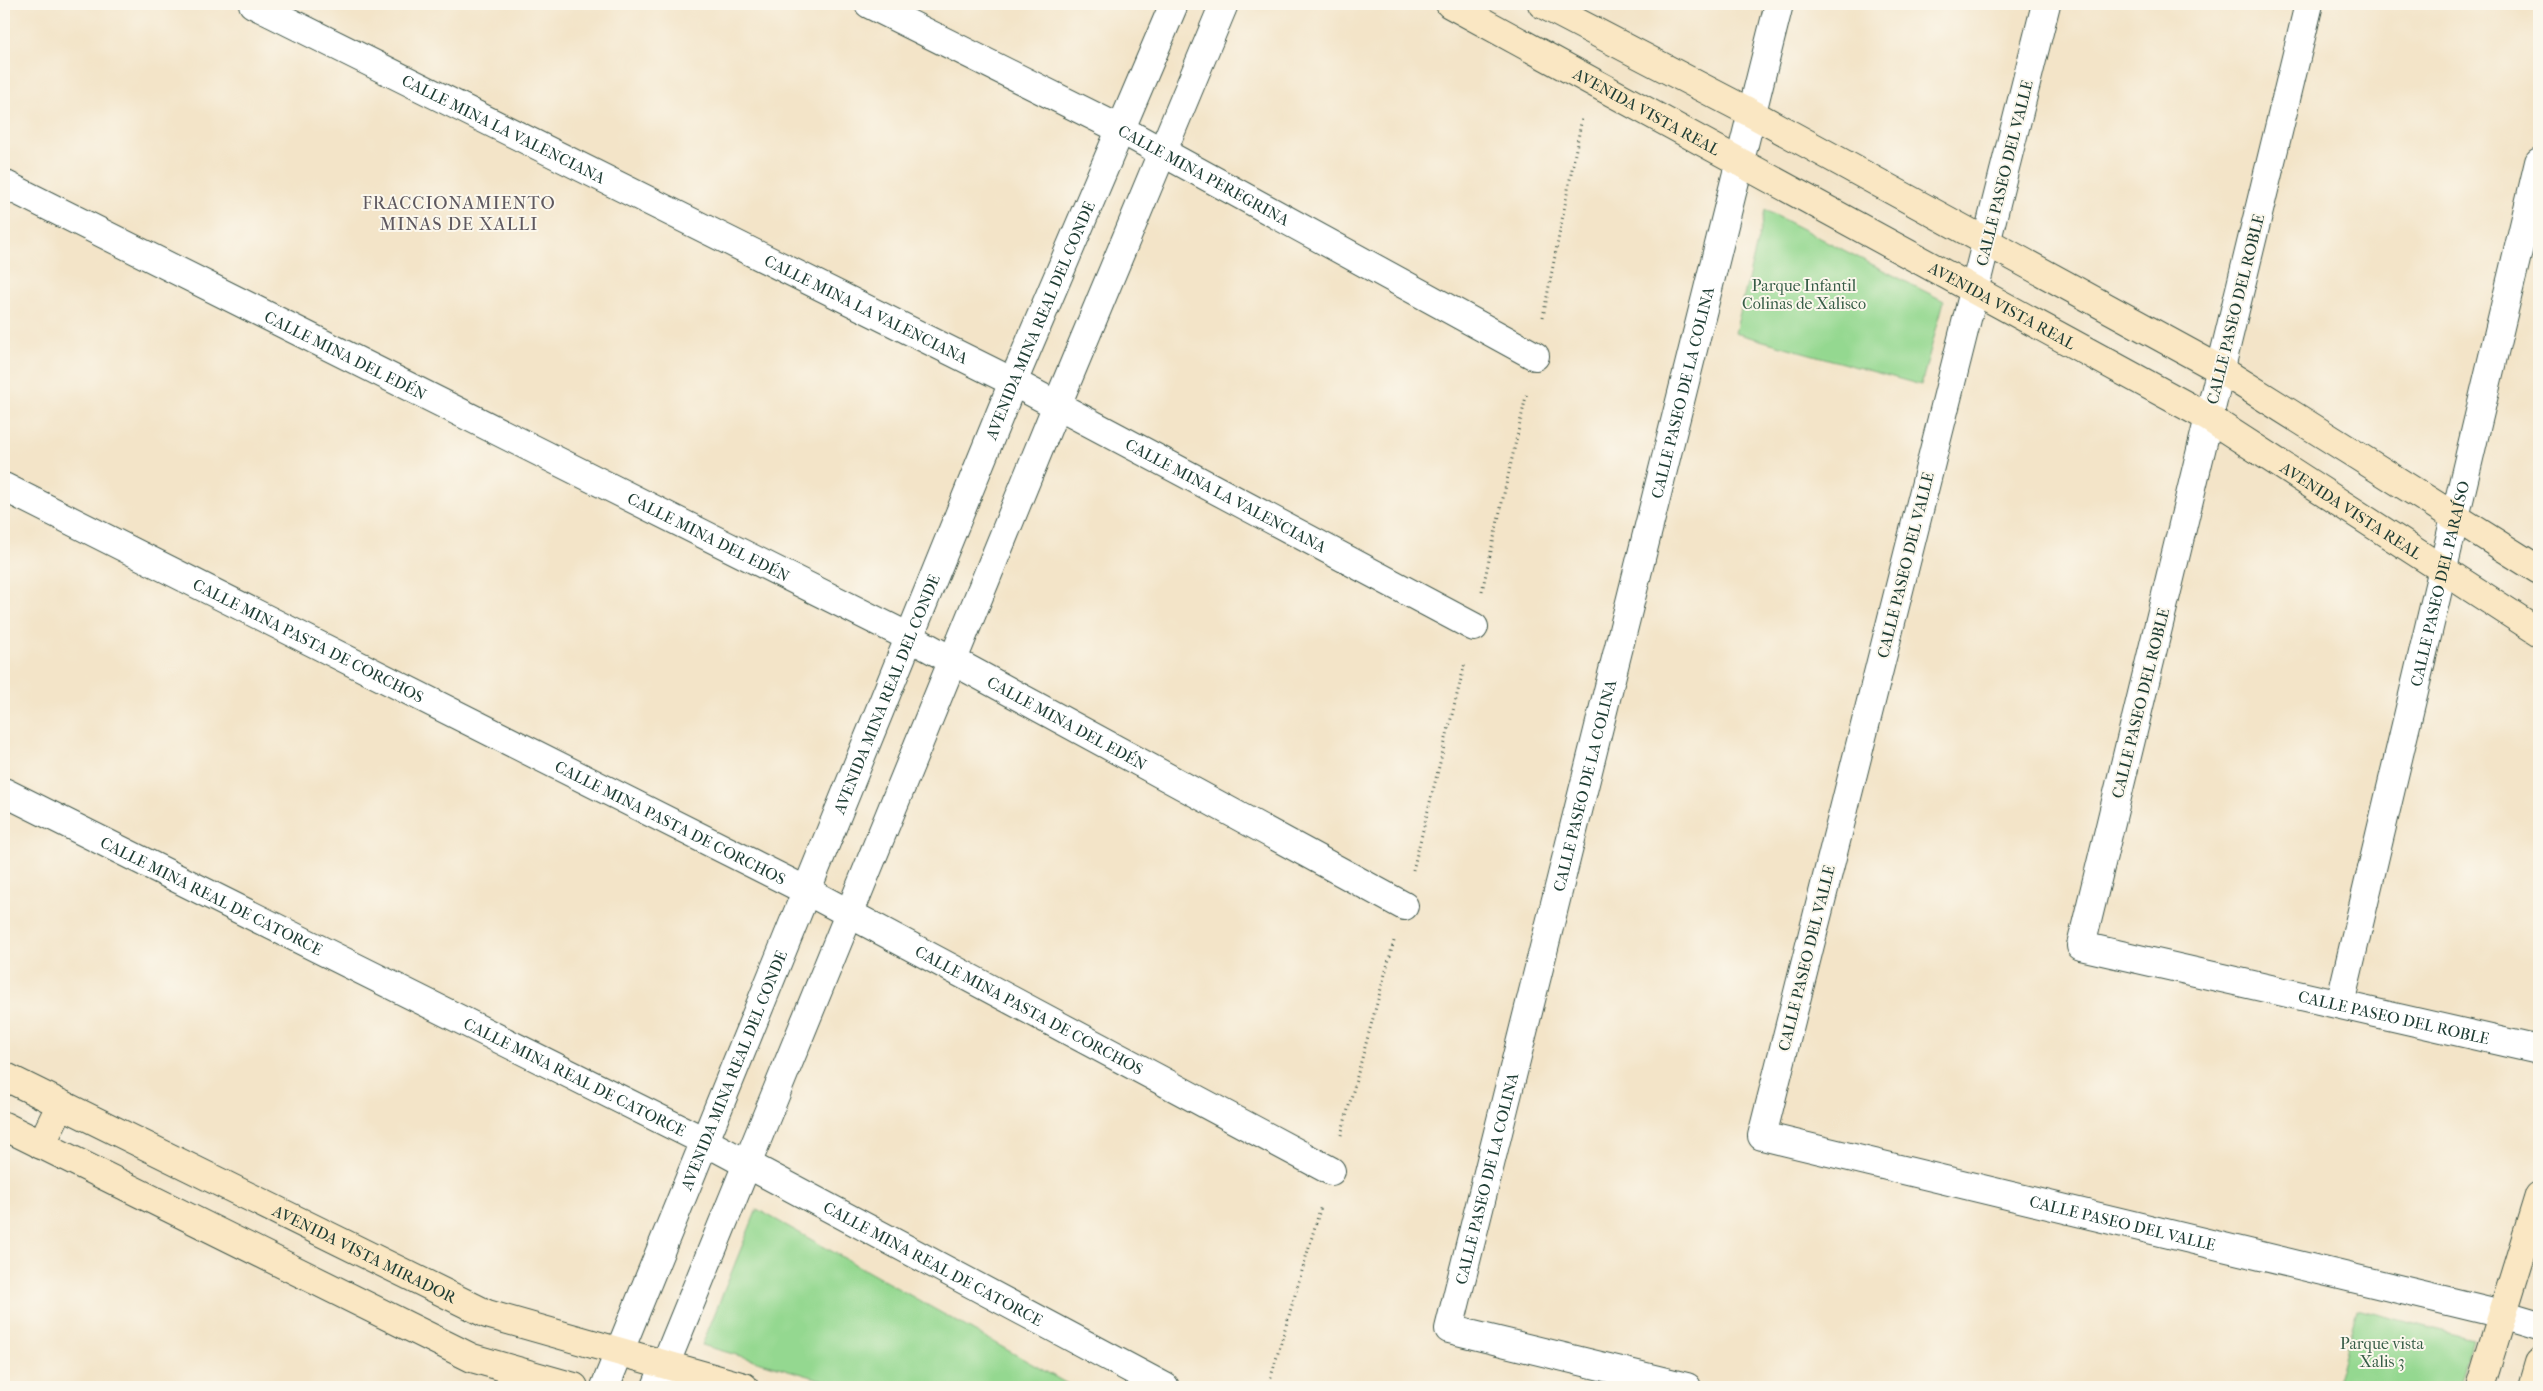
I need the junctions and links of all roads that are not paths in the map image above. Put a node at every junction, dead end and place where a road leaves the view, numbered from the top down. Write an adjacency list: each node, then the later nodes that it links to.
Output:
1 (253, 4): 20 (street, CALLE MINA LA VALENCIANA)
2 (869, 4): 11 (street, CALLE MINA PEREGRINA)
3 (1174, 4): 11 (street, AVENIDA MINA REAL DEL CONDE)
4 (1224, 4): 12 (street)
5 (1450, 4): 13 (street, AVENIDA VISTA REAL)
6 (1542, 4): 10 (street)
7 (1779, 4): 10 (street, CALLE PASEO DE LA COLINA)
8 (2046, 4): 16 (street, CALLE PASEO DEL VALLE)
9 (2309, 4): 19 (street, CALLE PASEO DEL ROBLE)
10 (1751, 113): 13 (street, CALLE PASEO DE LA COLINA); 16 (street)
11 (1122, 130): 12 (street, CALLE MINA PEREGRINA); 20 (street, AVENIDA MINA REAL DEL CONDE)
12 (1162, 152): 18 (street, CALLE MINA PEREGRINA); 21 (street)
13 (1739, 162): 17 (street, AVENIDA VISTA REAL); 54 (street, CALLE PASEO DE LA COLINA)
14 (2539, 162): 24 (street, CALLE PASEO DEL PARAÍSO)
15 (4, 184): 29 (street, CALLE MINA DEL EDÉN)
16 (1987, 242): 17 (street, CALLE PASEO DEL VALLE); 19 (street)
17 (1974, 291): 22 (street, AVENIDA VISTA REAL); 45 (street, CALLE PASEO DEL VALLE)
18 (1535, 356)
19 (2221, 370): 22 (street, CALLE PASEO DEL ROBLE); 24 (street)
20 (1013, 382): 21 (street, CALLE MINA LA VALENCIANA); 29 (street, AVENIDA MINA REAL DEL CONDE)
21 (1057, 405): 27 (street, CALLE MINA LA VALENCIANA); 30 (street)
22 (2209, 418): 25 (street, AVENIDA VISTA REAL); 35 (street, CALLE PASEO DEL ROBLE)
23 (4, 487): 32 (street, CALLE MINA PASTA DE CORCHOS)
24 (2454, 516): 25 (street, CALLE PASEO DEL PARAÍSO); 26 (street)
25 (2442, 569): 28 (street, AVENIDA VISTA REAL); 35 (street, CALLE PASEO DEL PARAÍSO)
26 (2539, 570)
27 (1474, 627)
28 (2539, 632)
29 (911, 638): 30 (street, CALLE MINA DEL EDÉN); 32 (street, AVENIDA MINA REAL DEL CONDE)
30 (953, 661): 33 (street, CALLE MINA DEL EDÉN); 34 (street)
31 (4, 792): 40 (street, CALLE MINA REAL DE CATORCE)
32 (807, 891): 34 (street, CALLE MINA PASTA DE CORCHOS); 40 (street, AVENIDA MINA REAL DEL CONDE)
33 (1404, 906)
34 (849, 914): 42 (street); 43 (street, CALLE MINA PASTA DE CORCHOS)
35 (2340, 1004): 36 (street, CALLE PASEO DEL ROBLE)
36 (2539, 1050)
37 (4, 1076): 38 (street, AVENIDA VISTA MIRADOR)
38 (61, 1104): 41 (street); 47 (street, AVENIDA VISTA MIRADOR)
39 (4, 1126): 41 (street)
40 (704, 1141): 42 (street, CALLE MINA REAL DE CATORCE); 47 (street, AVENIDA MINA REAL DEL CONDE)
41 (41, 1144): 50 (street)
42 (747, 1165): 49 (street); 53 (street, CALLE MINA REAL DE CATORCE)
43 (1331, 1171)
44 (2539, 1196): 45 (street)
45 (2502, 1314): 46 (street, CALLE PASEO DEL VALLE); 55 (street)
46 (2539, 1325)
47 (620, 1352): 49 (street, AVENIDA VISTA MIRADOR); 51 (street, AVENIDA MINA REAL DEL CONDE)
48 (2539, 1363): 56 (street)
49 (660, 1376): 52 (street, AVENIDA VISTA MIRADOR)
50 (574, 1387)
51 (605, 1387)
52 (744, 1387)
53 (1165, 1387)
54 (1687, 1387)
55 (2480, 1387)
56 (2532, 1387)

